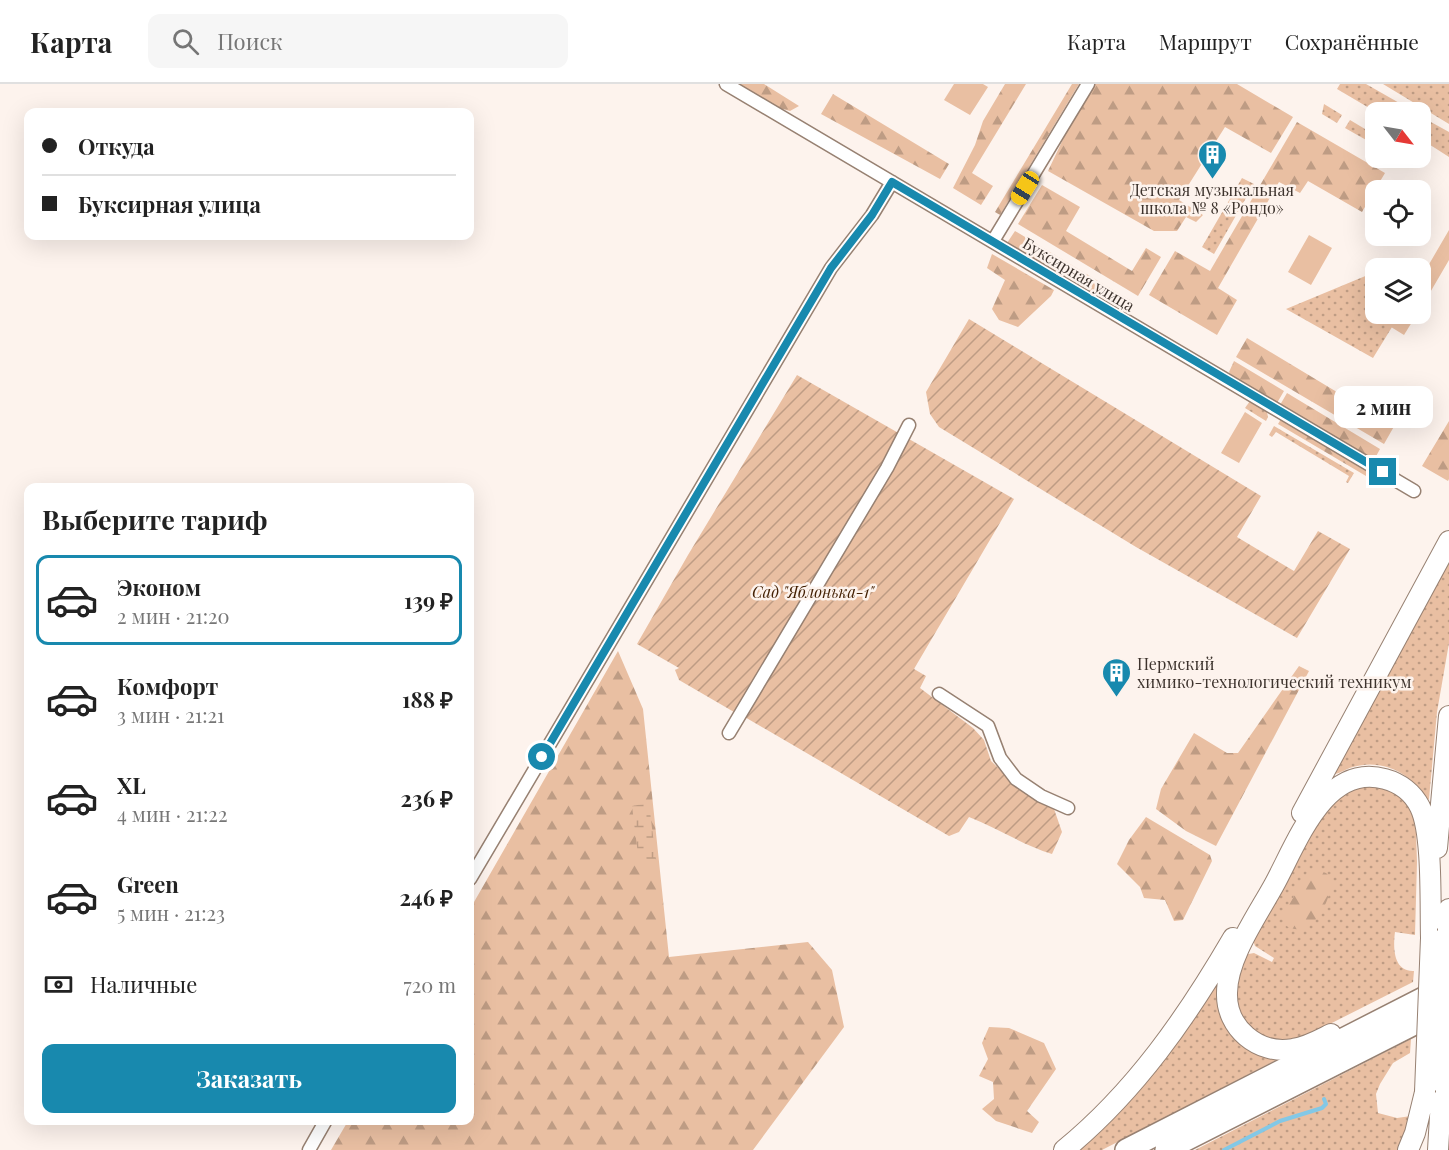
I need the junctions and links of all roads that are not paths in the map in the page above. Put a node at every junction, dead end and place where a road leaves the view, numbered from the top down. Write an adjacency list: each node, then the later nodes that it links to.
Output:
1 (726, 84): 3 (street, Буксирная улица)
2 (1088, 84): 4 (street)
3 (892, 182): 4 (street, Буксирная улица); 12 (street)
4 (993, 241): 6 (street, Буксирная улица)
5 (909, 425): 10 (street)
6 (1414, 491)
7 (1449, 541): 20 (main road)
8 (939, 694): 11 (street)
9 (1449, 716): 14 (main road)
10 (729, 734)
11 (1068, 808)
12 (474, 872)
13 (1449, 909): 14 (main road)
14 (1440, 933): 15 (main road); 17 (main road, bridge)
15 (1449, 984): 21 (highway)
16 (1449, 1006): 22 (highway)
17 (1439, 1091): 23 (main road); 24 (main road); 25 (main road)
18 (323, 1125): 19 (street)
19 (309, 1150)
20 (1064, 1150)
21 (1125, 1150)
22 (1166, 1150)
23 (1408, 1150)
24 (1423, 1150)
25 (1438, 1150)

